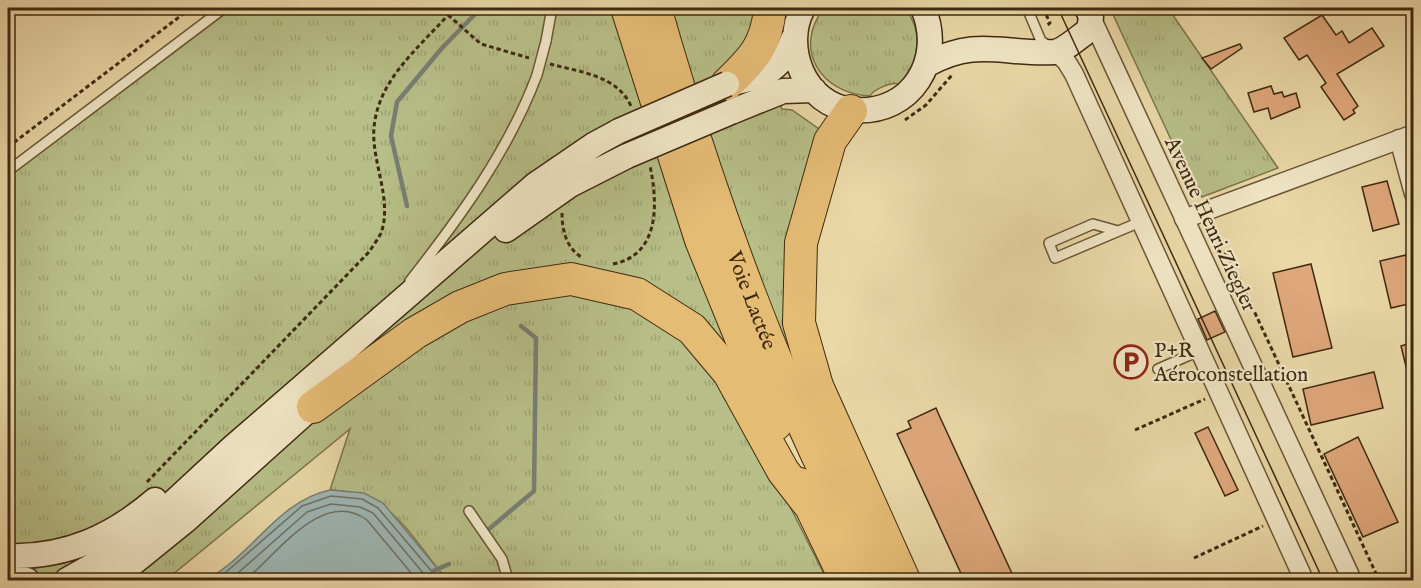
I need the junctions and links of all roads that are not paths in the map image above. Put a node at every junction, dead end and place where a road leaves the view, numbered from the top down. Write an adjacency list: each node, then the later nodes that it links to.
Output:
1 (224, 8): 17 (lane)
2 (552, 8): 22 (lane, bridge)
3 (627, 8): 27 (highway, Voie Lactée)
4 (655, 8): 36 (highway, Voie Lactée)
5 (770, 8): 14 (highway)
6 (803, 8): 10 (main road)
7 (923, 8): 12 (main road)
8 (1028, 8): 11 (lane)
9 (1089, 12): 11 (main road); 19 (street, Avenue Henri Ziegler)
10 (794, 39): 13 (main road); 14 (main road)
11 (1056, 52): 12 (main road); 20 (street)
12 (928, 64): 15 (main road)
13 (813, 90): 14 (main road); 15 (main road)
14 (729, 98): 22 (main road, bridge); 25 (main road, bridge)
15 (851, 111): 37 (highway)
16 (1406, 137): 18 (street); 19 (street)
17 (8, 171)
18 (1413, 194)
19 (1184, 219): 39 (street, Avenue Henri Ziegler)
20 (1140, 222): 21 (lane); 23 (street)
21 (1118, 231): 21 (lane)
22 (377, 323): 26 (main road)
23 (1199, 351): 24 (lane); 38 (street)
24 (1158, 369)
25 (313, 407): 27 (highway); 33 (main road)
26 (233, 447): 29 (main road); 32 (main road)
27 (807, 502): 35 (highway, Voie Lactée)
28 (469, 511): 34 (lane)
29 (8, 556)
30 (15, 580): 31 (main road)
31 (27, 580)
32 (67, 580)
33 (112, 580)
34 (508, 580)
35 (846, 580)
36 (878, 580)
37 (904, 580)
38 (1304, 580)
39 (1352, 580)

